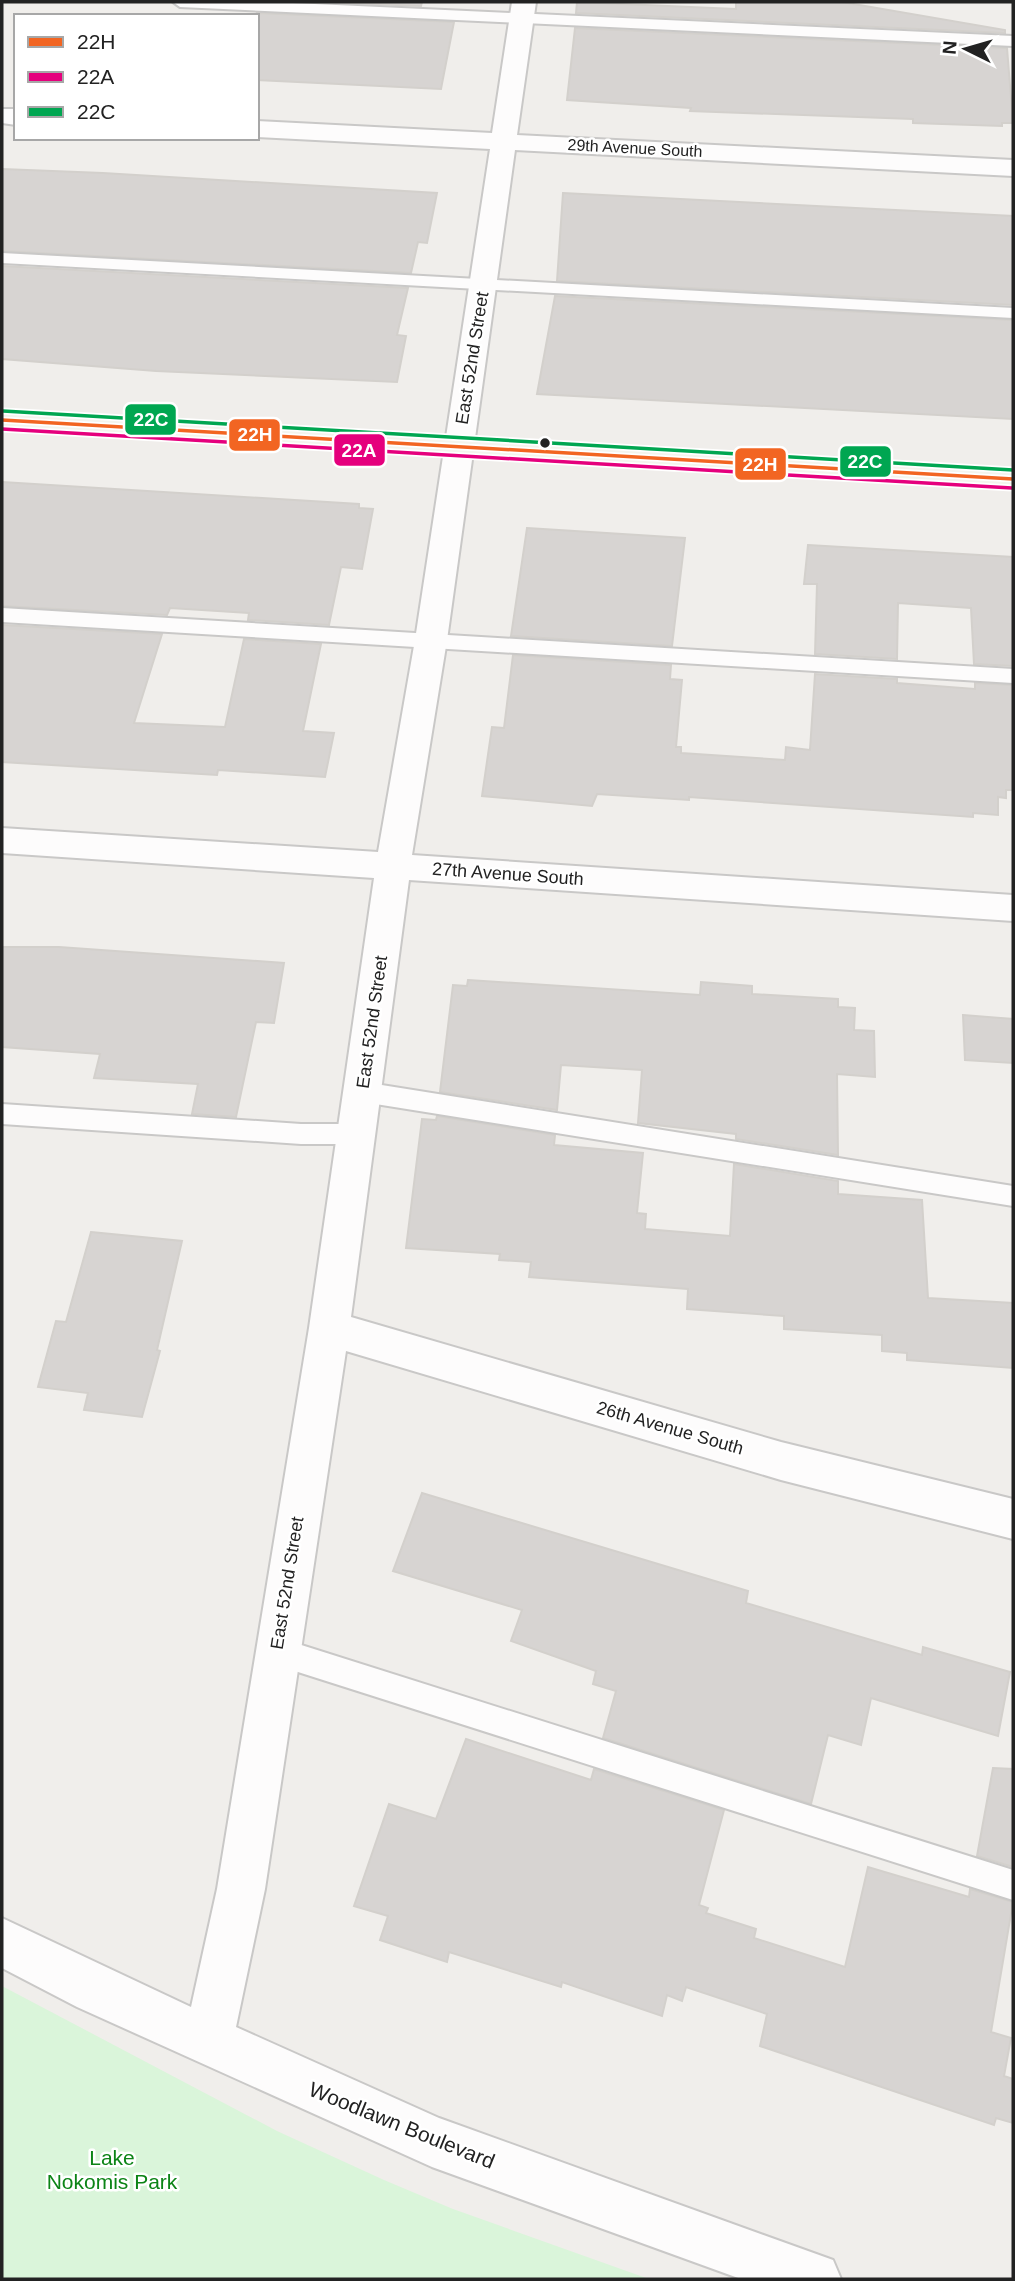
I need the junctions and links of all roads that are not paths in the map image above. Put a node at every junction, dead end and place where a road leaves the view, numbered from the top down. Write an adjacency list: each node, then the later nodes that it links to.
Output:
1 (180, 2): 2 (lane)
2 (523, 9): 3 (lane); 5 (street, East 52nd Street)
3 (1013, 41)
4 (259, 129): 5 (street, 29th Avenue South)
5 (502, 141): 6 (street, 29th Avenue South); 8 (street, East 52nd Street)
6 (1013, 168)
7 (2, 258): 8 (lane)
8 (483, 284): 9 (lane); 11 (street, East 52nd Street)
9 (1013, 313)
10 (2, 420): 11 (street)
11 (458, 446): 12 (street); 14 (street, East 52nd Street)
12 (1013, 479)
13 (2, 615): 14 (lane)
14 (431, 640): 15 (lane); 17 (street, East 52nd Street)
15 (1013, 676)
16 (2, 839): 17 (street, 27th Avenue South)
17 (393, 866): 18 (street, 27th Avenue South); 19 (street, East 52nd Street)
18 (1013, 908)
19 (363, 1091): 21 (street, East 52nd Street); 22 (lane)
20 (2, 1114): 21 (lane)
21 (357, 1134): 23 (street, East 52nd Street)
22 (1013, 1196)
23 (329, 1328): 24 (street, 26th Avenue South); 25 (street, East 52nd Street)
24 (1013, 1519)
25 (276, 1651): 26 (lane); 28 (street, East 52nd Street)
26 (1013, 1885)
27 (2, 1942): 28 (street, Woodlawn Boulevard)
28 (206, 2040): 29 (street, Woodlawn Boulevard)
29 (814, 2279)

